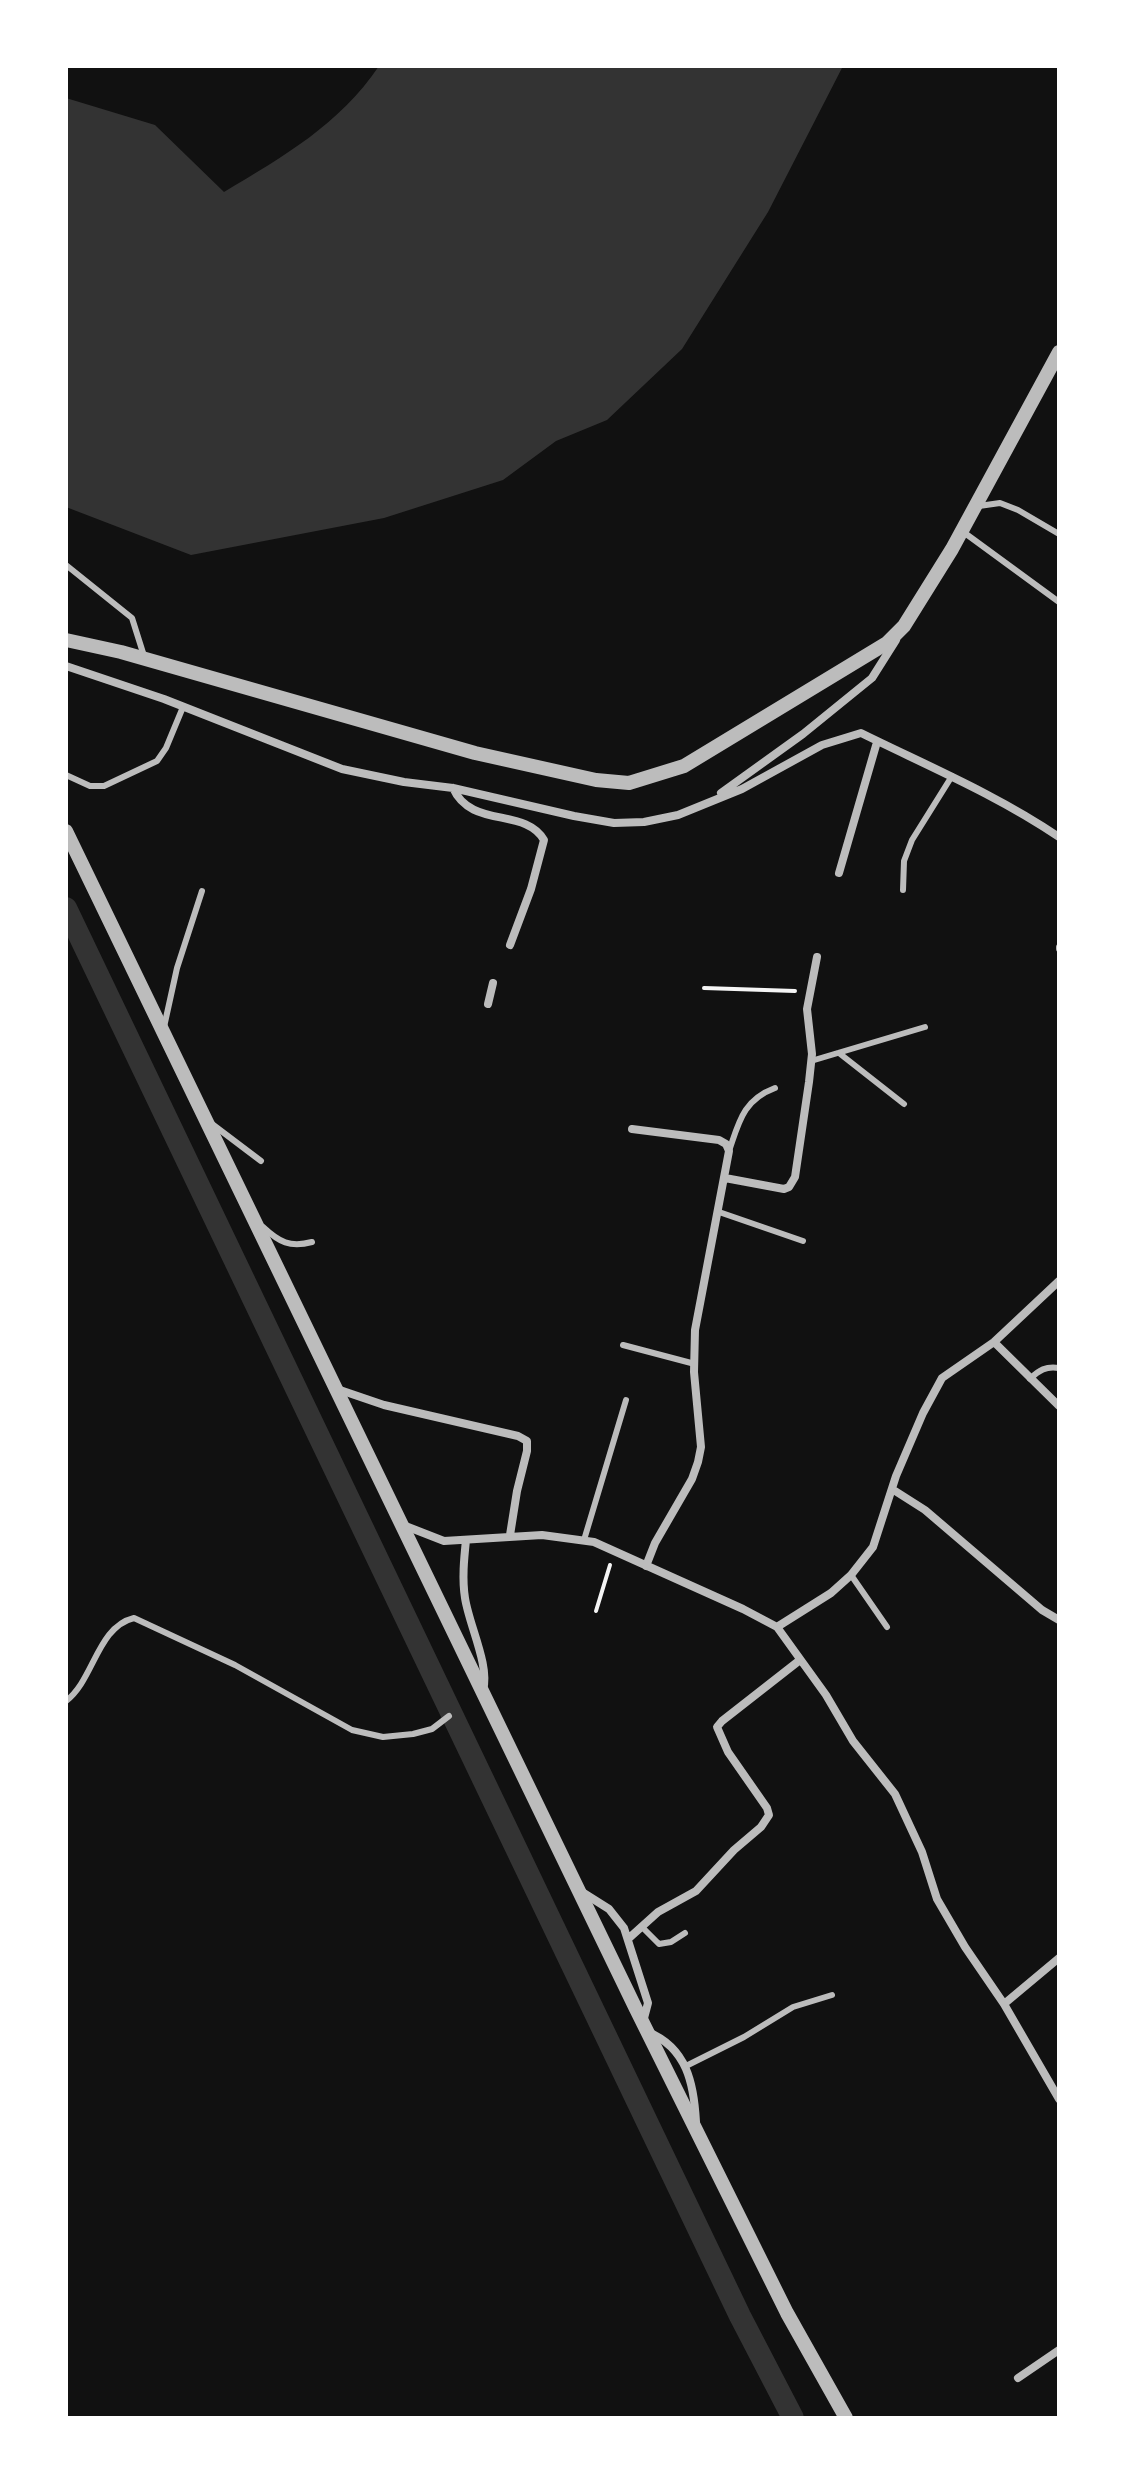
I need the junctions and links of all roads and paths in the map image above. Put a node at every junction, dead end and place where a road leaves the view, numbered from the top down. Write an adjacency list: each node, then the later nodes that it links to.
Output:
1 (1059, 352): 2 (street)
2 (975, 507): 3 (street); 4 (lane)
3 (962, 531): 6 (lane); 7 (street)
4 (1059, 534)
5 (66, 565): 9 (lane)
6 (1059, 602)
7 (904, 626): 9 (street); 16 (street)
8 (66, 640): 9 (street)
9 (145, 659)
10 (66, 666): 11 (street)
11 (183, 707): 13 (lane); 15 (street)
12 (877, 742): 14 (street); 16 (street); 19 (street)
13 (66, 775)
14 (952, 776): 18 (street); 20 (lane)
15 (453, 788): 16 (street); 22 (street)
16 (711, 800)
17 (66, 831): 29 (street)
18 (1059, 837)
19 (839, 873)
20 (903, 890)
21 (202, 891): 29 (lane)
22 (510, 945)
23 (817, 957): 26 (street)
24 (493, 983): 27 (street)
25 (704, 988): 26 (path)
26 (810, 992): 31 (street)
27 (488, 1004)
28 (925, 1027): 30 (lane)
29 (163, 1031): 34 (street)
30 (839, 1053): 31 (lane); 33 (lane)
31 (811, 1061): 38 (street)
32 (775, 1088): 36 (lane)
33 (904, 1104)
34 (209, 1122): 37 (lane); 40 (street)
35 (632, 1129): 36 (street)
36 (729, 1151): 38 (street)
37 (261, 1161)
38 (725, 1178): 39 (street)
39 (719, 1212): 41 (lane); 46 (street)
40 (257, 1222): 42 (lane); 49 (street)
41 (803, 1241)
42 (312, 1242)
43 (1059, 1281): 44 (street)
44 (994, 1342): 48 (street); 52 (street)
45 (623, 1345): 46 (lane)
46 (695, 1364): 58 (street)
47 (1059, 1368): 48 (lane)
48 (1030, 1379): 51 (street)
49 (337, 1389): 53 (street); 54 (street)
50 (626, 1400): 56 (lane)
51 (1059, 1406)
52 (892, 1489): 59 (street); 61 (street)
53 (402, 1524): 55 (street); 65 (street)
54 (510, 1535): 55 (street); 56 (street)
55 (466, 1540): 65 (street)
56 (584, 1540): 57 (street)
57 (615, 1551): 58 (street); 60 (path)
58 (646, 1566): 62 (street)
59 (851, 1575): 62 (street); 63 (lane)
60 (596, 1611)
61 (1059, 1620)
62 (777, 1627): 64 (street)
63 (887, 1627)
64 (800, 1660): 69 (street); 74 (street)
65 (478, 1695): 68 (street)
66 (66, 1701): 67 (lane)
67 (449, 1716)
68 (578, 1889): 71 (street); 75 (street)
69 (642, 1927): 70 (lane); 71 (street)
70 (685, 1933)
71 (628, 1939): 75 (street)
72 (1059, 1958): 74 (street)
73 (832, 1995): 76 (lane)
74 (1004, 2004): 77 (street)
75 (645, 2027): 76 (street); 78 (street)
76 (686, 2066): 78 (street)
77 (1059, 2099)
78 (697, 2131): 81 (street)
79 (1059, 2350): 80 (street)
80 (1018, 2378)
81 (846, 2418)

